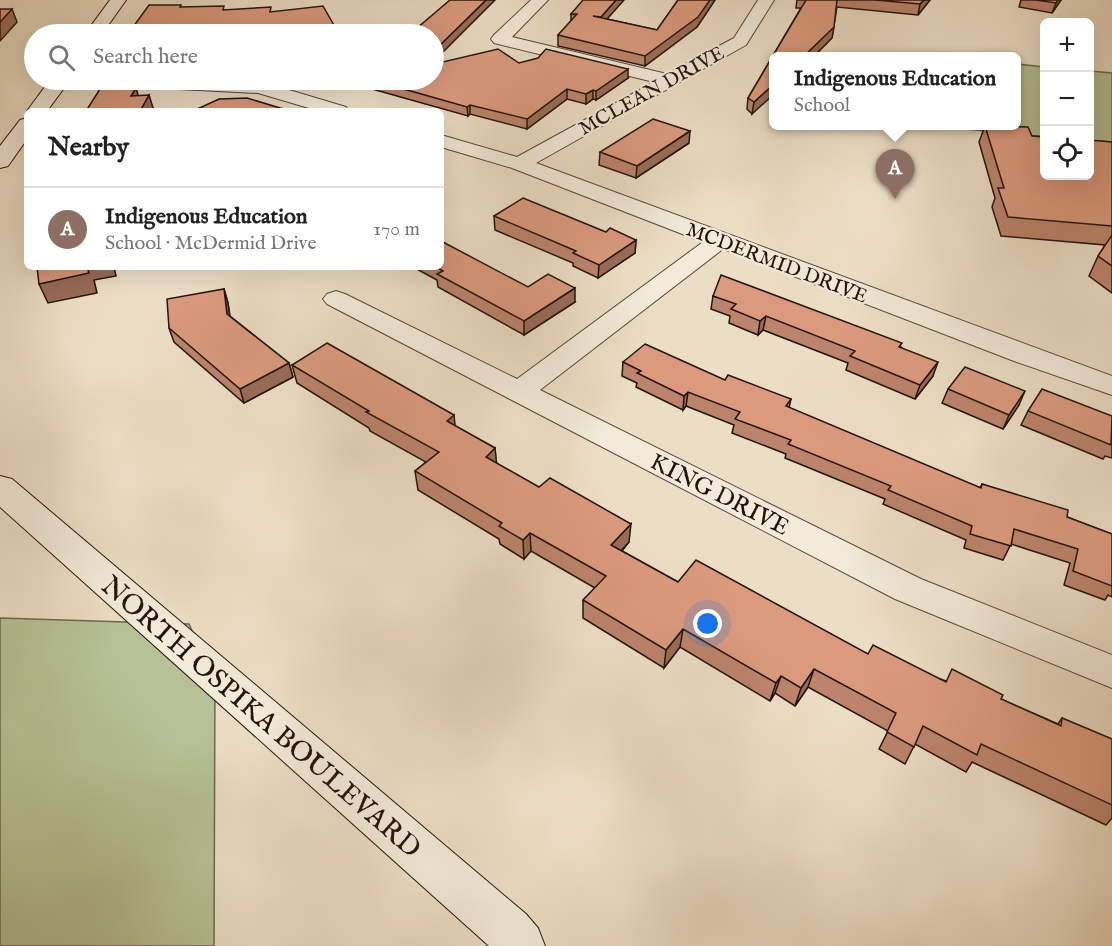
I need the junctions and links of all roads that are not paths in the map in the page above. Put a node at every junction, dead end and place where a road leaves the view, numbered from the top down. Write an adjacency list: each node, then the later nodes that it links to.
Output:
1 (118, 0): 4 (street)
2 (540, 0): 5 (street)
3 (766, 0): 5 (street, MCLEAN DRIVE)
4 (100, 24)
5 (670, 80): 13 (street, MCLEAN DRIVE)
6 (53, 90): 8 (street)
7 (269, 90): 9 (street)
8 (39, 108)
9 (329, 108)
10 (24, 128): 12 (street)
11 (444, 142): 13 (street, MCDERMID DRIVE)
12 (0, 161)
13 (519, 164): 14 (street, MCDERMID DRIVE)
14 (720, 240): 16 (street, MCDERMID DRIVE); 17 (street)
15 (336, 299): 17 (street, KING DRIVE)
16 (1112, 386)
17 (519, 392): 19 (street, KING DRIVE)
18 (0, 488): 20 (street, NORTH OSPIKA BOULEVARD)
19 (1112, 672)
20 (520, 946)

